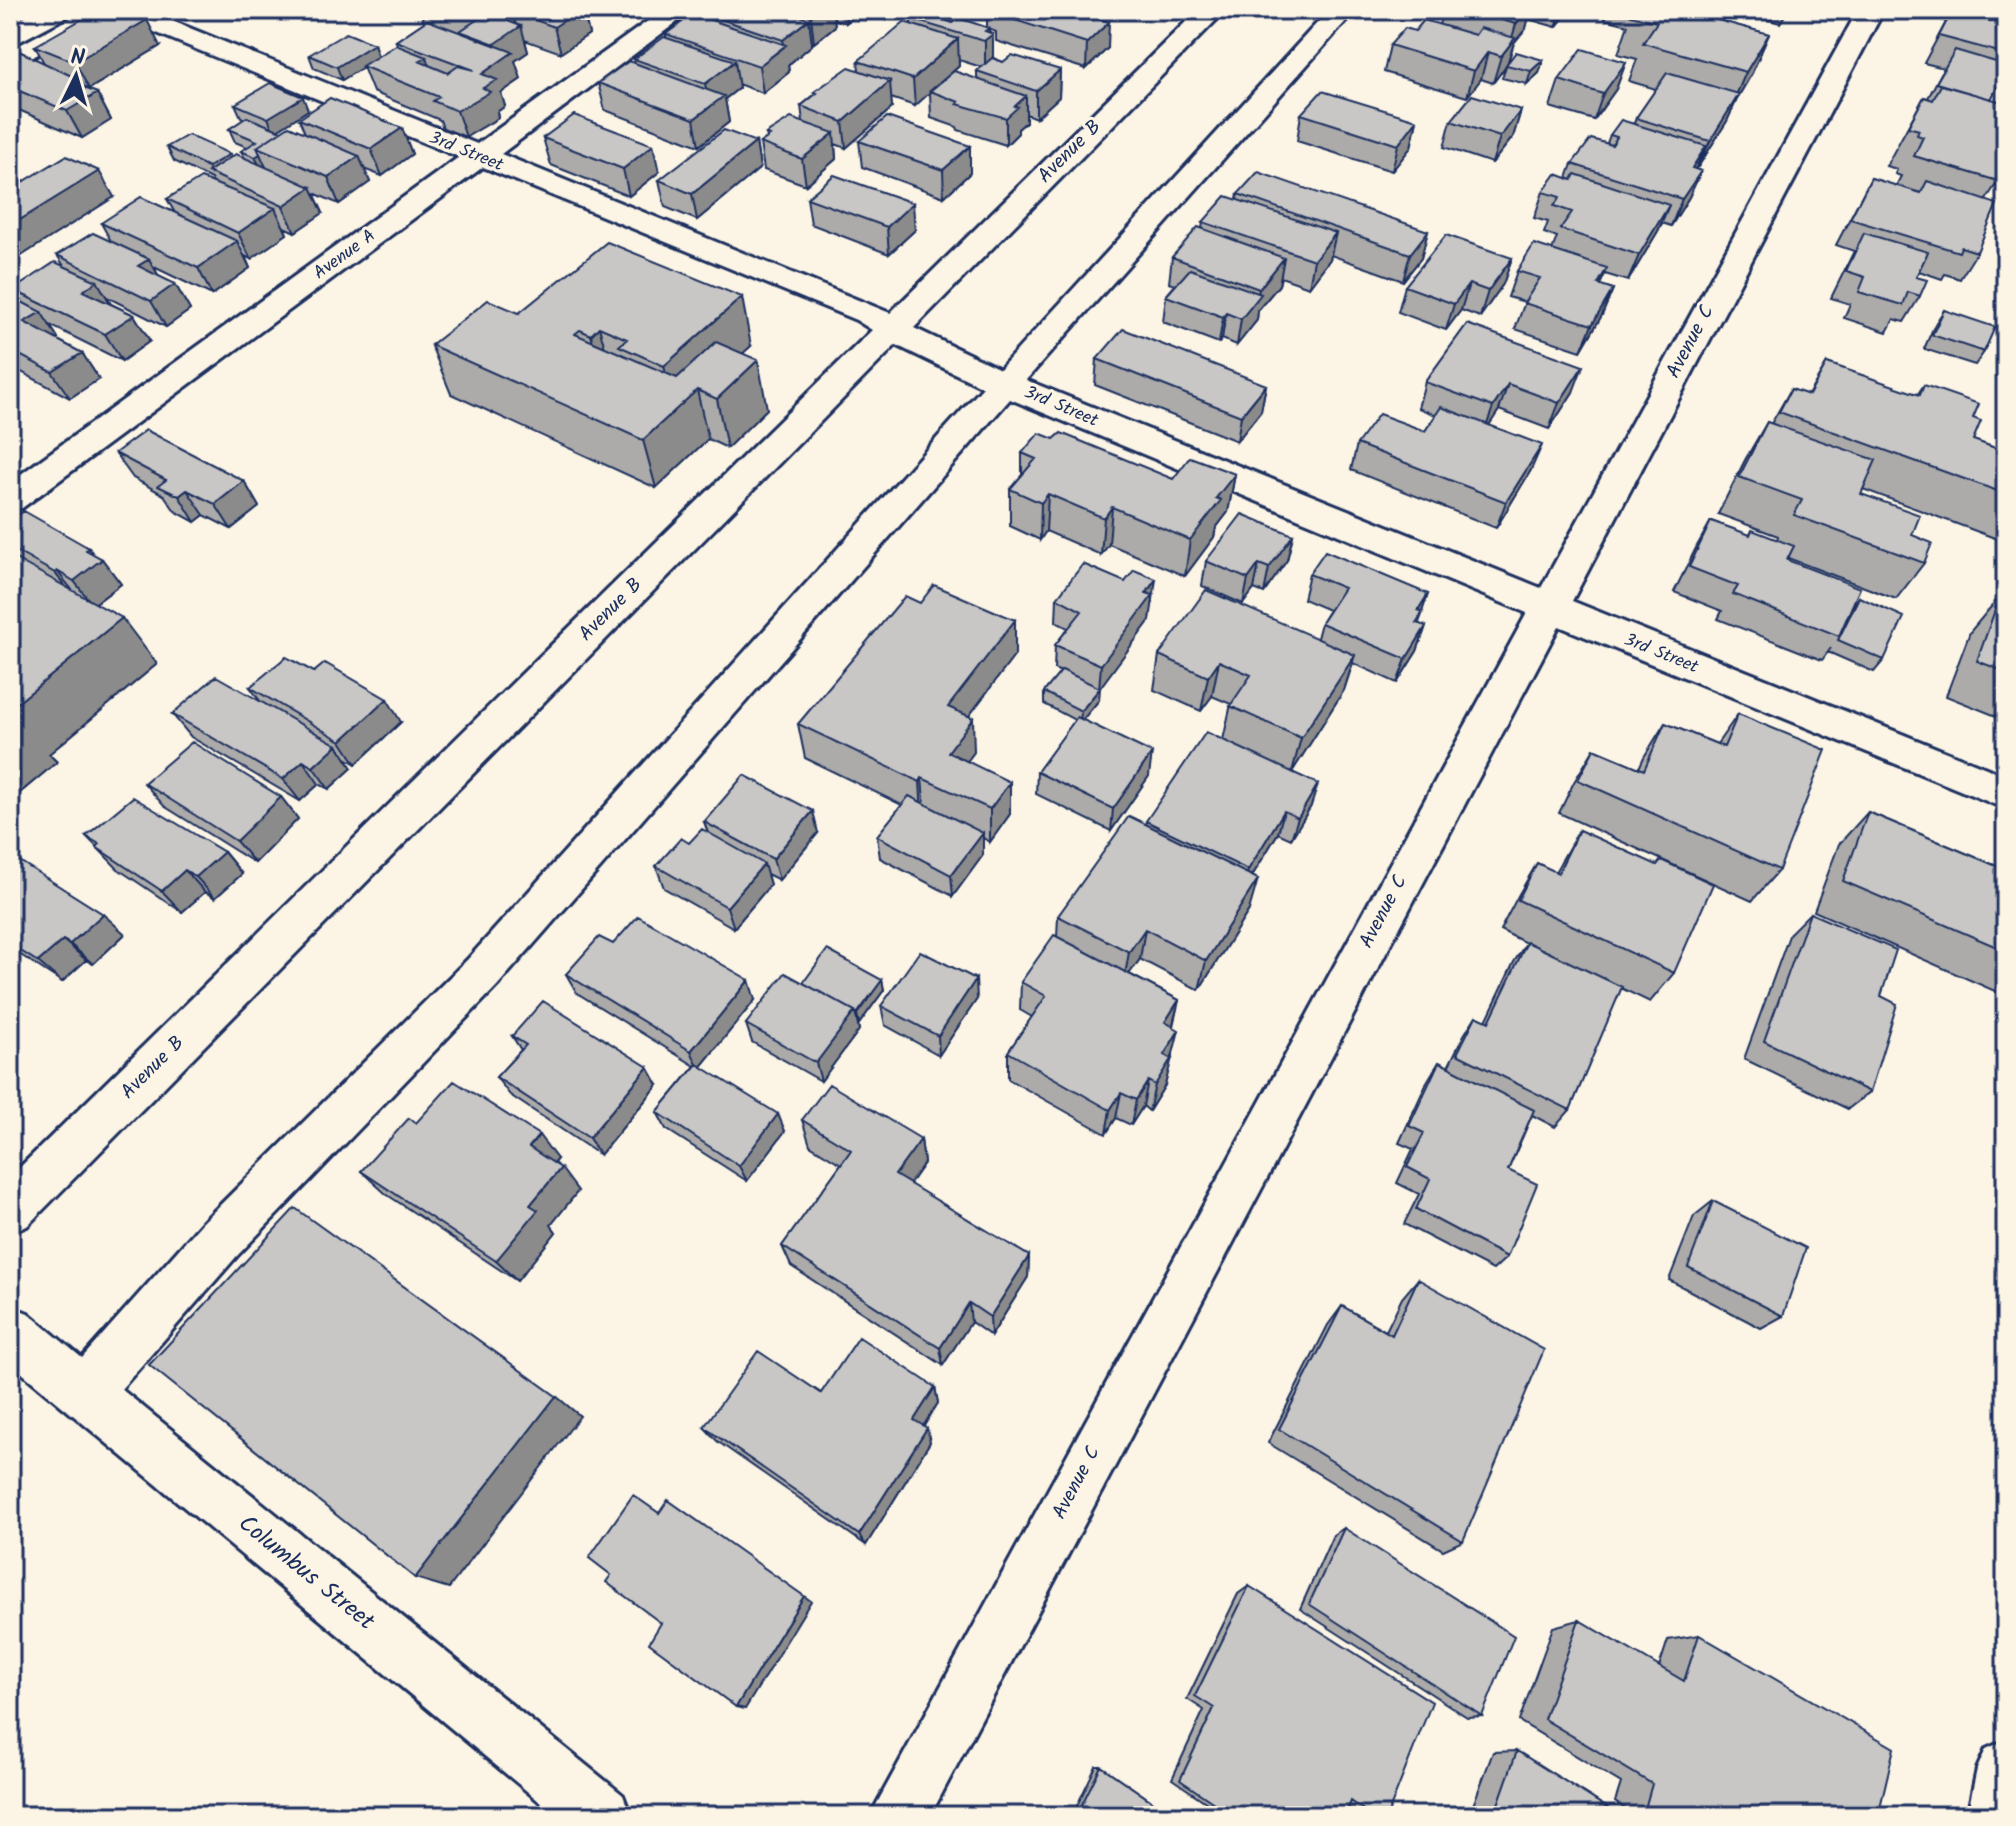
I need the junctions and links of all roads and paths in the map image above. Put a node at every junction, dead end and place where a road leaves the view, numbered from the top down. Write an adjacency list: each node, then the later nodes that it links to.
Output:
1 (101, 10): 9 (street)
2 (122, 10): 10 (street, 3rd Street)
3 (680, 10): 10 (street, Avenue A)
4 (1213, 10): 11 (street, Avenue B)
5 (1343, 10): 12 (street)
6 (1871, 10): 14 (street, Avenue C)
7 (1939, 10): 8 (street)
8 (2006, 28)
9 (10, 61)
10 (479, 158): 11 (street, 3rd Street); 13 (street, Avenue A)
11 (893, 329): 12 (street, 3rd Street); 16 (street, Avenue B)
12 (1006, 382): 14 (street, 3rd Street); 18 (street)
13 (10, 499)
14 (1547, 608): 15 (street, 3rd Street); 21 (street, Avenue C)
15 (2006, 793)
16 (10, 1210)
17 (10, 1331): 18 (street, Columbus Street)
18 (85, 1392): 20 (street, Columbus Street)
19 (2006, 1769): 22 (street)
20 (602, 1816)
21 (899, 1816)
22 (1996, 1816)

